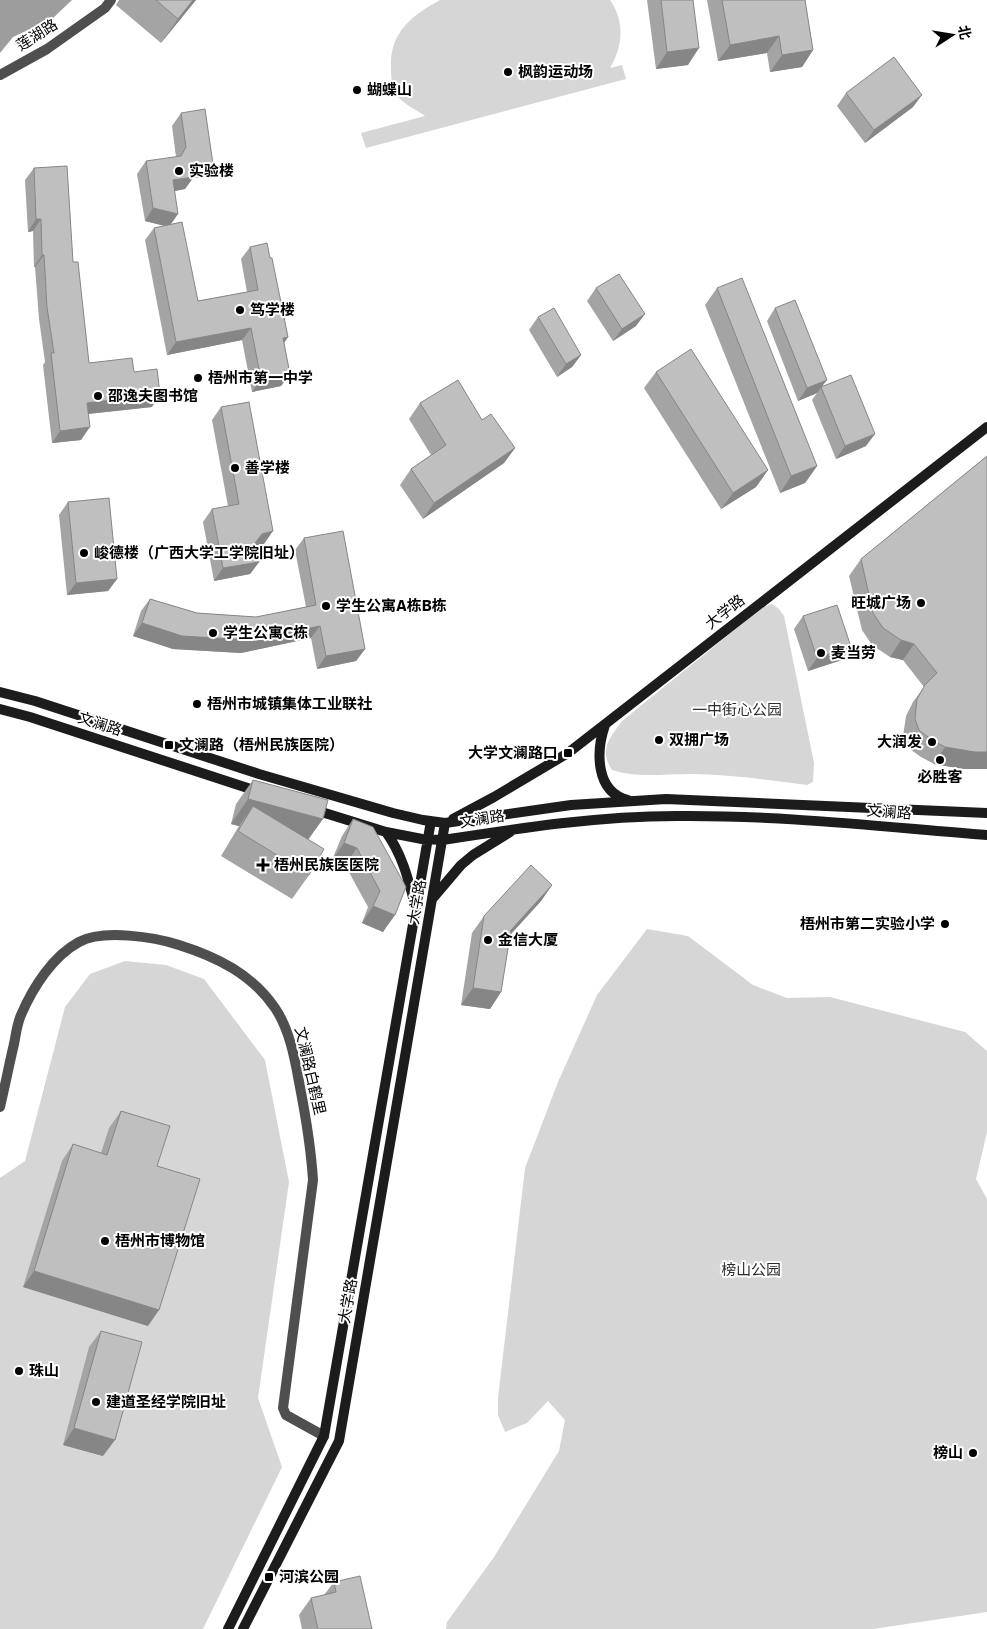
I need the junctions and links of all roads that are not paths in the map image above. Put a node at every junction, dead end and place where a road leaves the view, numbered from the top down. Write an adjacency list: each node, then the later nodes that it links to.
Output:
1 (111, 0): 2 (street, 莲湖路)
2 (0, 75)
3 (987, 427): 6 (main road, 大学路)
4 (0, 692): 11 (main road, 文澜路)
5 (0, 709): 7 (main road, 文澜路)
6 (605, 725): 8 (main road); 12 (main road, 大学路)
7 (274, 797)
8 (632, 801): 10 (main road, 文澜路); 12 (main road, 文澜路)
9 (302, 806): 14 (main road, 文澜路)
10 (987, 813)
11 (431, 821): 12 (main road, 文澜路); 16 (main road, 大学路)
12 (446, 823): 17 (main road, 大学路)
13 (516, 829): 15 (main road, 文澜路); 17 (main road, 文澜路); 18 (main road)
14 (386, 832): 16 (main road, 文澜路); 19 (main road)
15 (987, 835)
16 (428, 839): 17 (main road, 文澜路); 19 (main road, 大学路)
17 (443, 840): 18 (main road, 大学路)
18 (433, 899): 23 (main road, 大学路)
19 (416, 909): 21 (main road, 大学路)
20 (0, 1107): 21 (street, 文澜路白鹤里)
21 (324, 1436): 22 (main road, 大学路)
22 (228, 1629)
23 (243, 1629)

